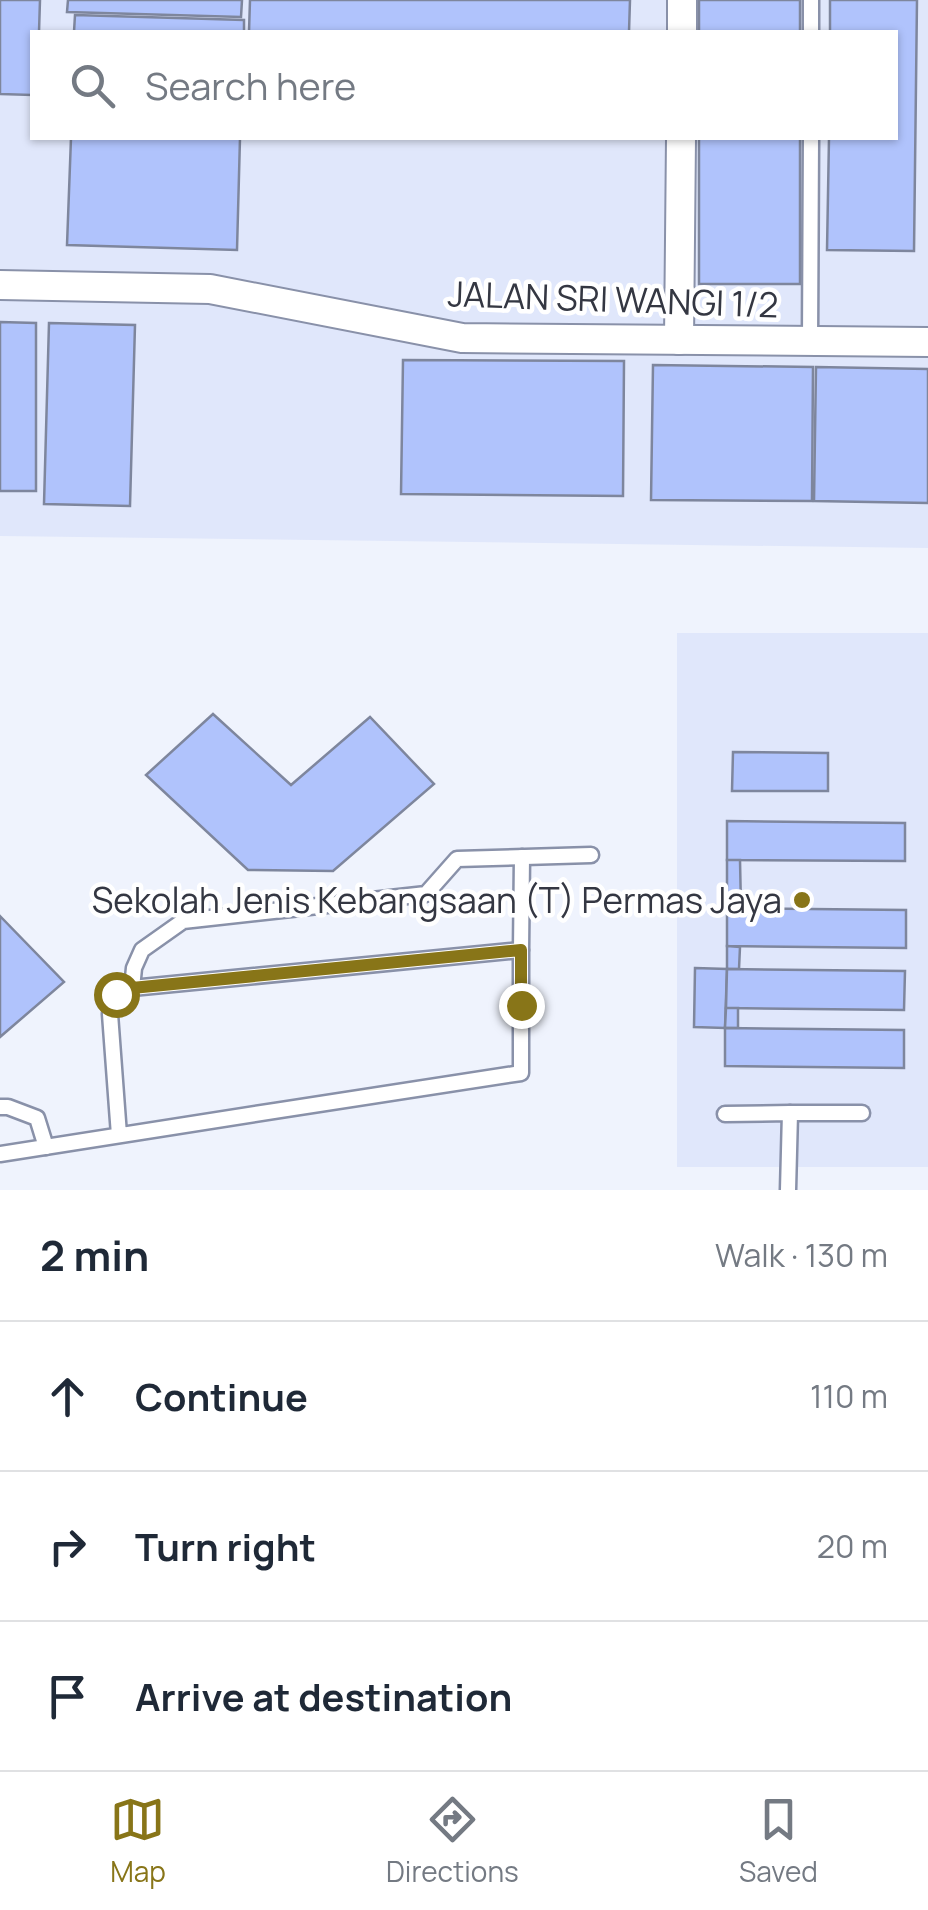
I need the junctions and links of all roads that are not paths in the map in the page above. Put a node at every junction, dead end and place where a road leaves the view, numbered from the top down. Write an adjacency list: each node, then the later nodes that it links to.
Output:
1 (682, 0): 3 (street)
2 (812, 0): 4 (lane)
3 (682, 30)
4 (811, 30)
5 (680, 140): 8 (street)
6 (811, 140): 9 (lane)
7 (0, 285): 8 (street, JALAN SRI WANGI 1/2)
8 (679, 340): 9 (street, JALAN SRI WANGI 1/2)
9 (810, 342): 10 (street, JALAN SRI WANGI 1/2)
10 (928, 342)
11 (591, 856): 12 (lane)
12 (522, 858): 13 (lane); 14 (lane)
13 (521, 950): 14 (lane); 19 (lane)
14 (132, 988): 19 (lane)
15 (0, 1106): 20 (lane)
16 (790, 1113): 17 (lane); 18 (lane); 22 (lane)
17 (862, 1113)
18 (726, 1114)
19 (120, 1135): 20 (lane)
20 (46, 1146): 21 (lane)
21 (0, 1154)
22 (788, 1190)

